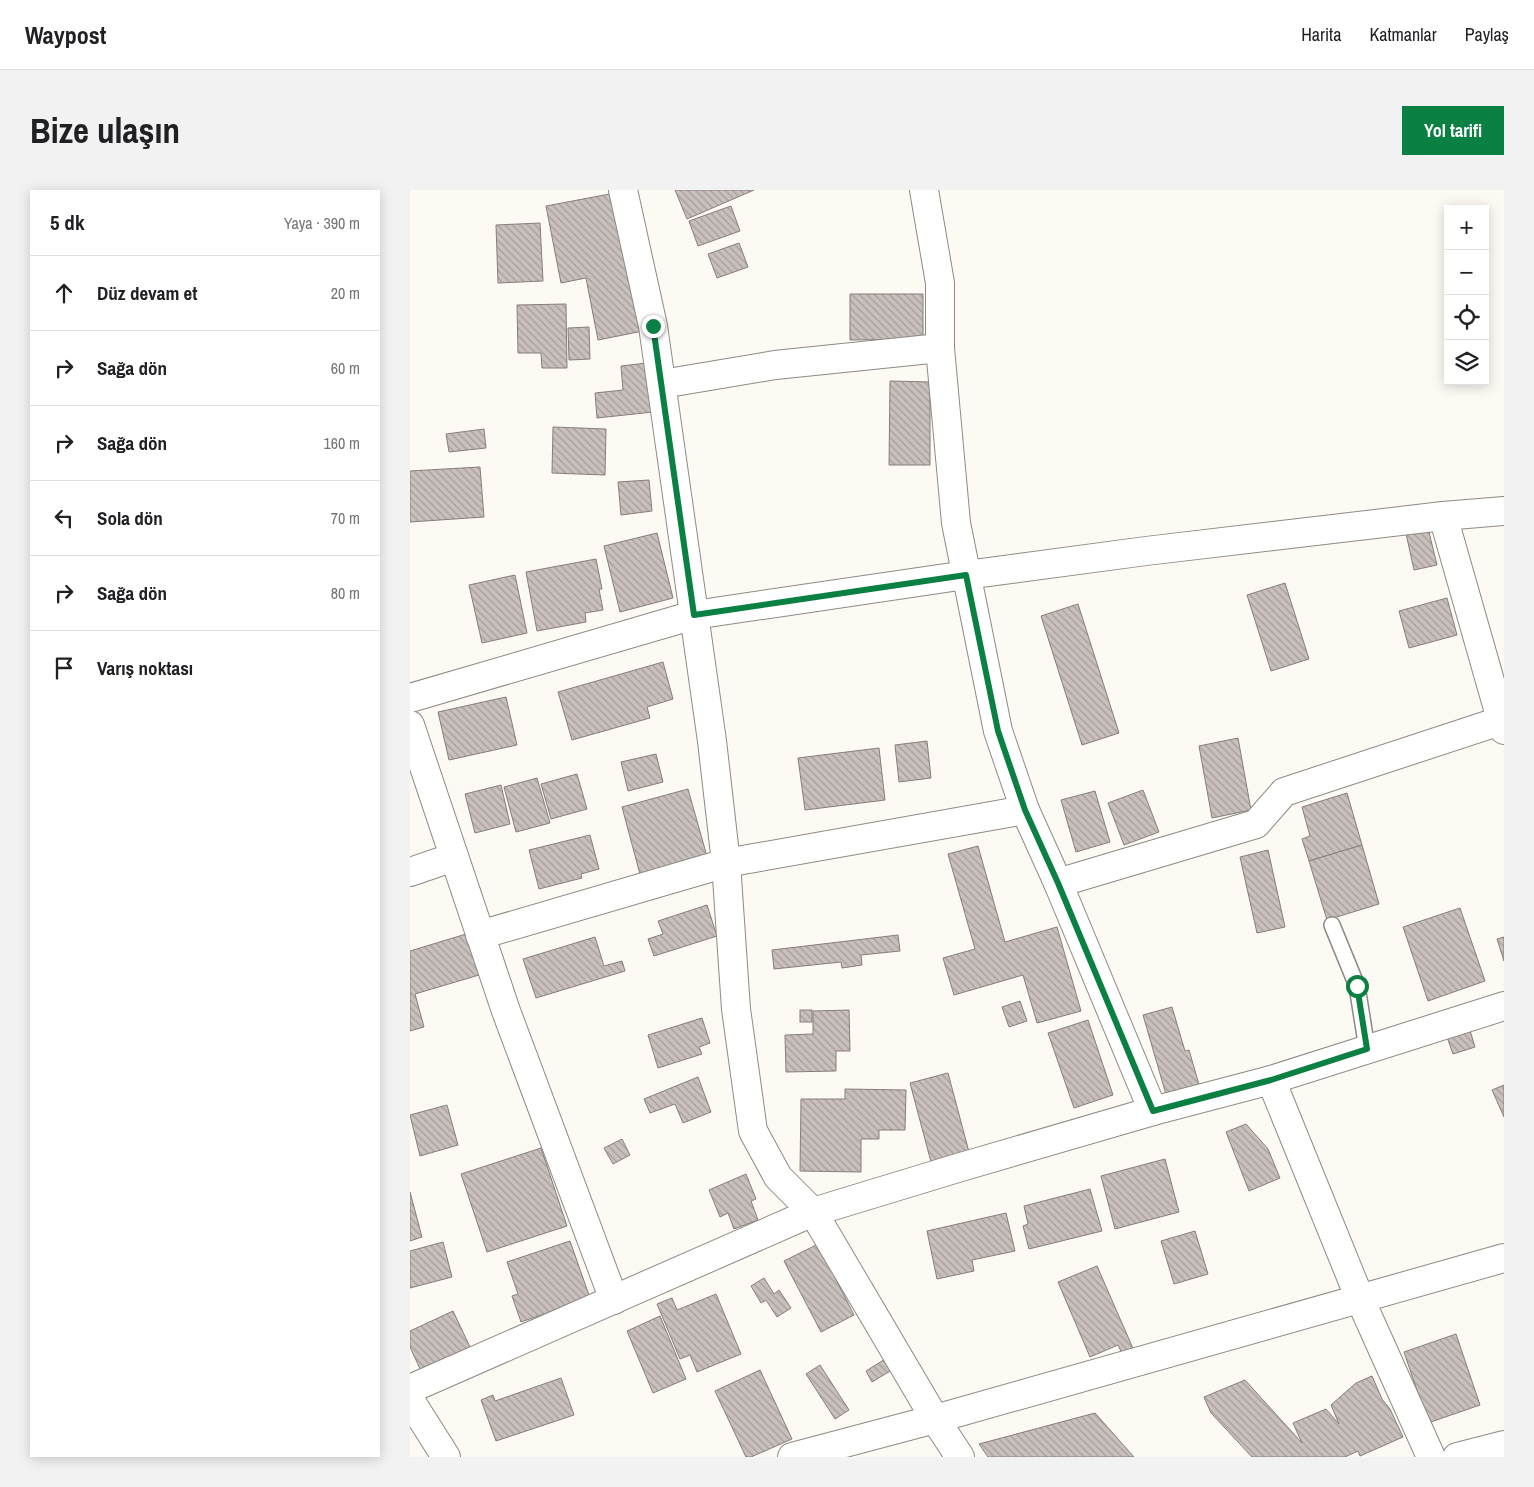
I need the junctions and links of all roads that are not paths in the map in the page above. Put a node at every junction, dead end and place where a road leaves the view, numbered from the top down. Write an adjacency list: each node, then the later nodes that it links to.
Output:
1 (623, 190): 4 (street)
2 (924, 190): 3 (street)
3 (940, 348): 4 (street); 7 (street)
4 (662, 384): 8 (street)
5 (1504, 511): 6 (street)
6 (1443, 516): 7 (street); 11 (street)
7 (966, 575): 8 (street); 12 (street)
8 (694, 615): 9 (street); 14 (street)
9 (410, 698)
10 (410, 726): 13 (street)
11 (1502, 726): 16 (street)
12 (1025, 810): 14 (street); 16 (street)
13 (454, 857): 15 (street); 18 (street)
14 (726, 863): 18 (street); 23 (street)
15 (410, 872)
16 (1058, 883): 22 (street)
17 (1332, 925): 20 (lane)
18 (480, 935): 26 (street)
19 (1504, 1006): 20 (street)
20 (1367, 1049): 21 (street)
21 (1271, 1080): 22 (street); 25 (street)
22 (1153, 1111): 23 (street)
23 (813, 1212): 26 (street); 29 (street)
24 (1504, 1258): 25 (street)
25 (1360, 1299): 29 (street); 34 (street)
26 (614, 1300): 27 (street)
27 (410, 1388)
28 (410, 1400): 31 (street)
29 (935, 1419): 32 (street); 33 (street)
30 (1504, 1444): 35 (street)
31 (446, 1457)
32 (792, 1457)
33 (960, 1457)
34 (1431, 1457)
35 (1457, 1457)

